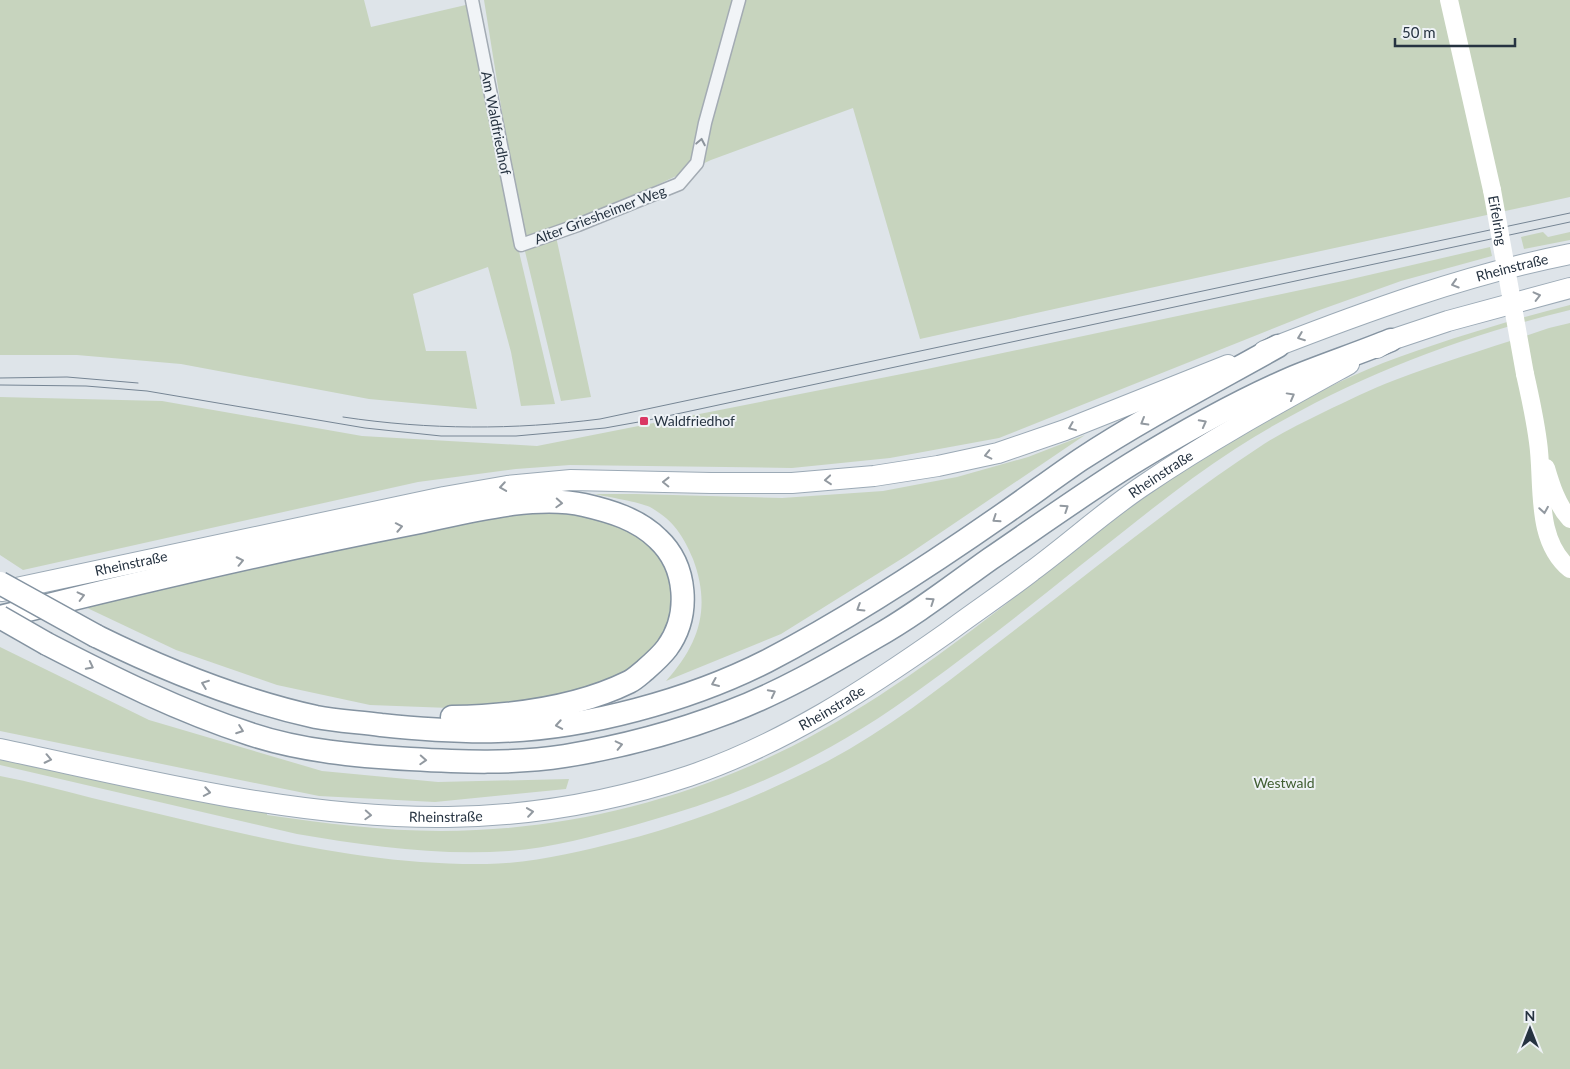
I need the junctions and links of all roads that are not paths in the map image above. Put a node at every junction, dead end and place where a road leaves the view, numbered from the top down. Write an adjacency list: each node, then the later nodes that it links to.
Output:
1 (472, 0): 4 (street, Am Waldfriedhof)
2 (739, 0): 4 (street, Alter Griesheimer Weg, one-way to 2)
3 (1449, 0): 9 (main road, Eifelring, bridge)
4 (521, 245)
5 (1570, 254): 8 (main road, Rheinstraße, one-way to 8)
6 (1570, 288): 7 (main road, Rheinstraße, one-way to 6)
7 (1391, 340): 14 (highway, one-way to 7, bridge); 16 (main road, Rheinstraße, one-way to 7)
8 (1278, 346): 13 (main road, Rheinstraße, one-way to 13); 15 (highway, one-way to 15)
9 (1538, 444): 10 (main road, Eifelring); 11 (main road, Eifelring, one-way to 11)
10 (1570, 518)
11 (1570, 569)
12 (0, 583): 15 (highway, one-way to 12, bridge)
13 (0, 592)
14 (0, 617): 15 (highway, one-way to 15)
15 (319, 718)
16 (0, 749)

